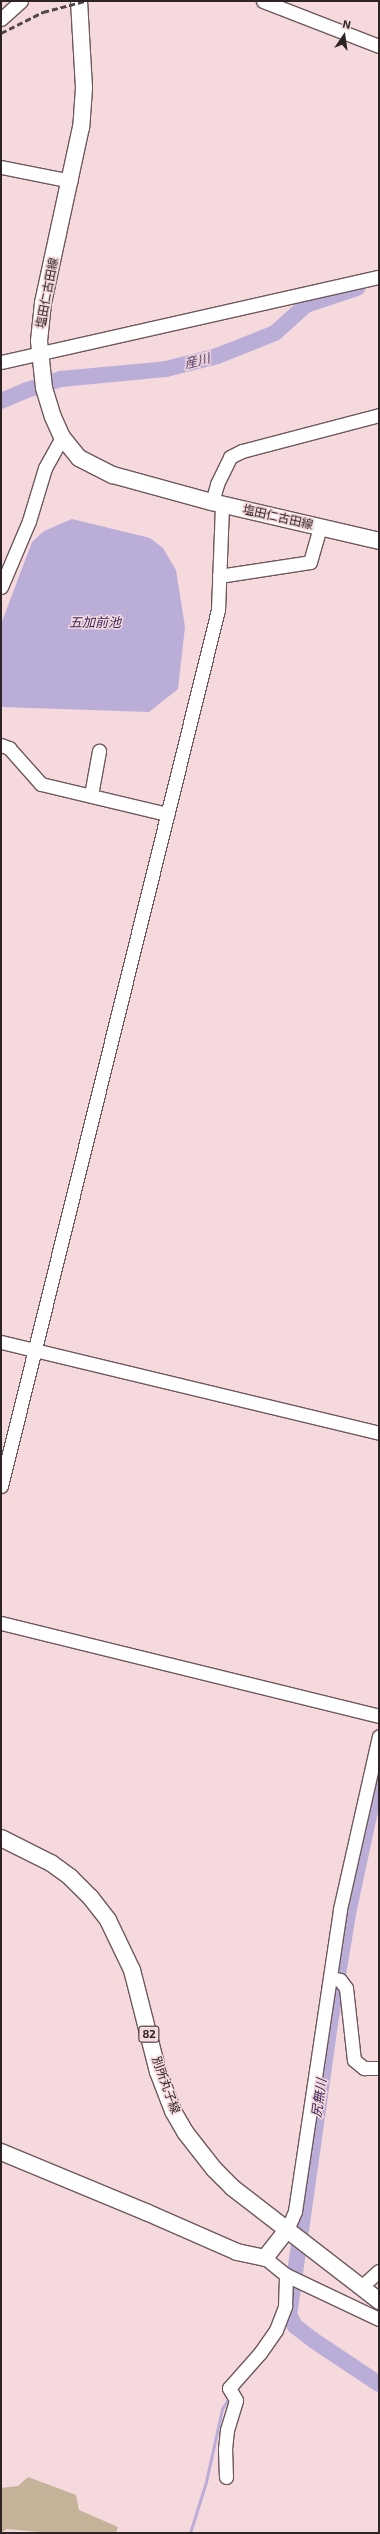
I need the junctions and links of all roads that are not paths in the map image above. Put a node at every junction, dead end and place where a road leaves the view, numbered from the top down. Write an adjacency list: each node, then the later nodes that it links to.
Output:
1 (21, 1): 4 (street)
2 (79, 1): 7 (main road, 塩田仁古田線)
3 (263, 1): 5 (street)
4 (1, 19)
5 (379, 46)
6 (1, 167): 7 (street)
7 (71, 181): 9 (main road, 塩田仁古田線)
8 (379, 277): 9 (street)
9 (39, 354): 10 (street); 12 (main road, 塩田仁古田線)
10 (1, 362)
11 (379, 415): 13 (street)
12 (62, 437): 13 (main road, 塩田仁古田線); 17 (street)
13 (217, 503): 14 (main road, 塩田仁古田線); 16 (street)
14 (320, 527): 15 (main road, 塩田仁古田線); 16 (street)
15 (379, 541)
16 (218, 576): 21 (street)
17 (1, 587)
18 (1, 745): 20 (street)
19 (100, 751): 20 (street)
20 (91, 795): 21 (street)
21 (167, 814): 23 (street)
22 (1, 1342): 23 (street)
23 (34, 1350): 24 (street); 25 (street)
24 (379, 1433)
25 (1, 1486)
26 (1, 1623): 27 (street)
27 (379, 1716)
28 (379, 1736): 30 (street)
29 (1, 1838): 33 (main road, 別所丸子線 / 82)
30 (334, 1979): 31 (street); 33 (street)
31 (379, 2068)
32 (1, 2152): 34 (main road)
33 (296, 2238): 34 (main road); 37 (main road, 別所丸子線 / 82)
34 (265, 2258): 36 (street)
35 (379, 2271): 37 (street)
36 (292, 2277): 39 (street); 40 (street)
37 (361, 2287): 38 (main road, 別所丸子線 / 82)
38 (379, 2301)
39 (379, 2319)
40 (226, 2476)

